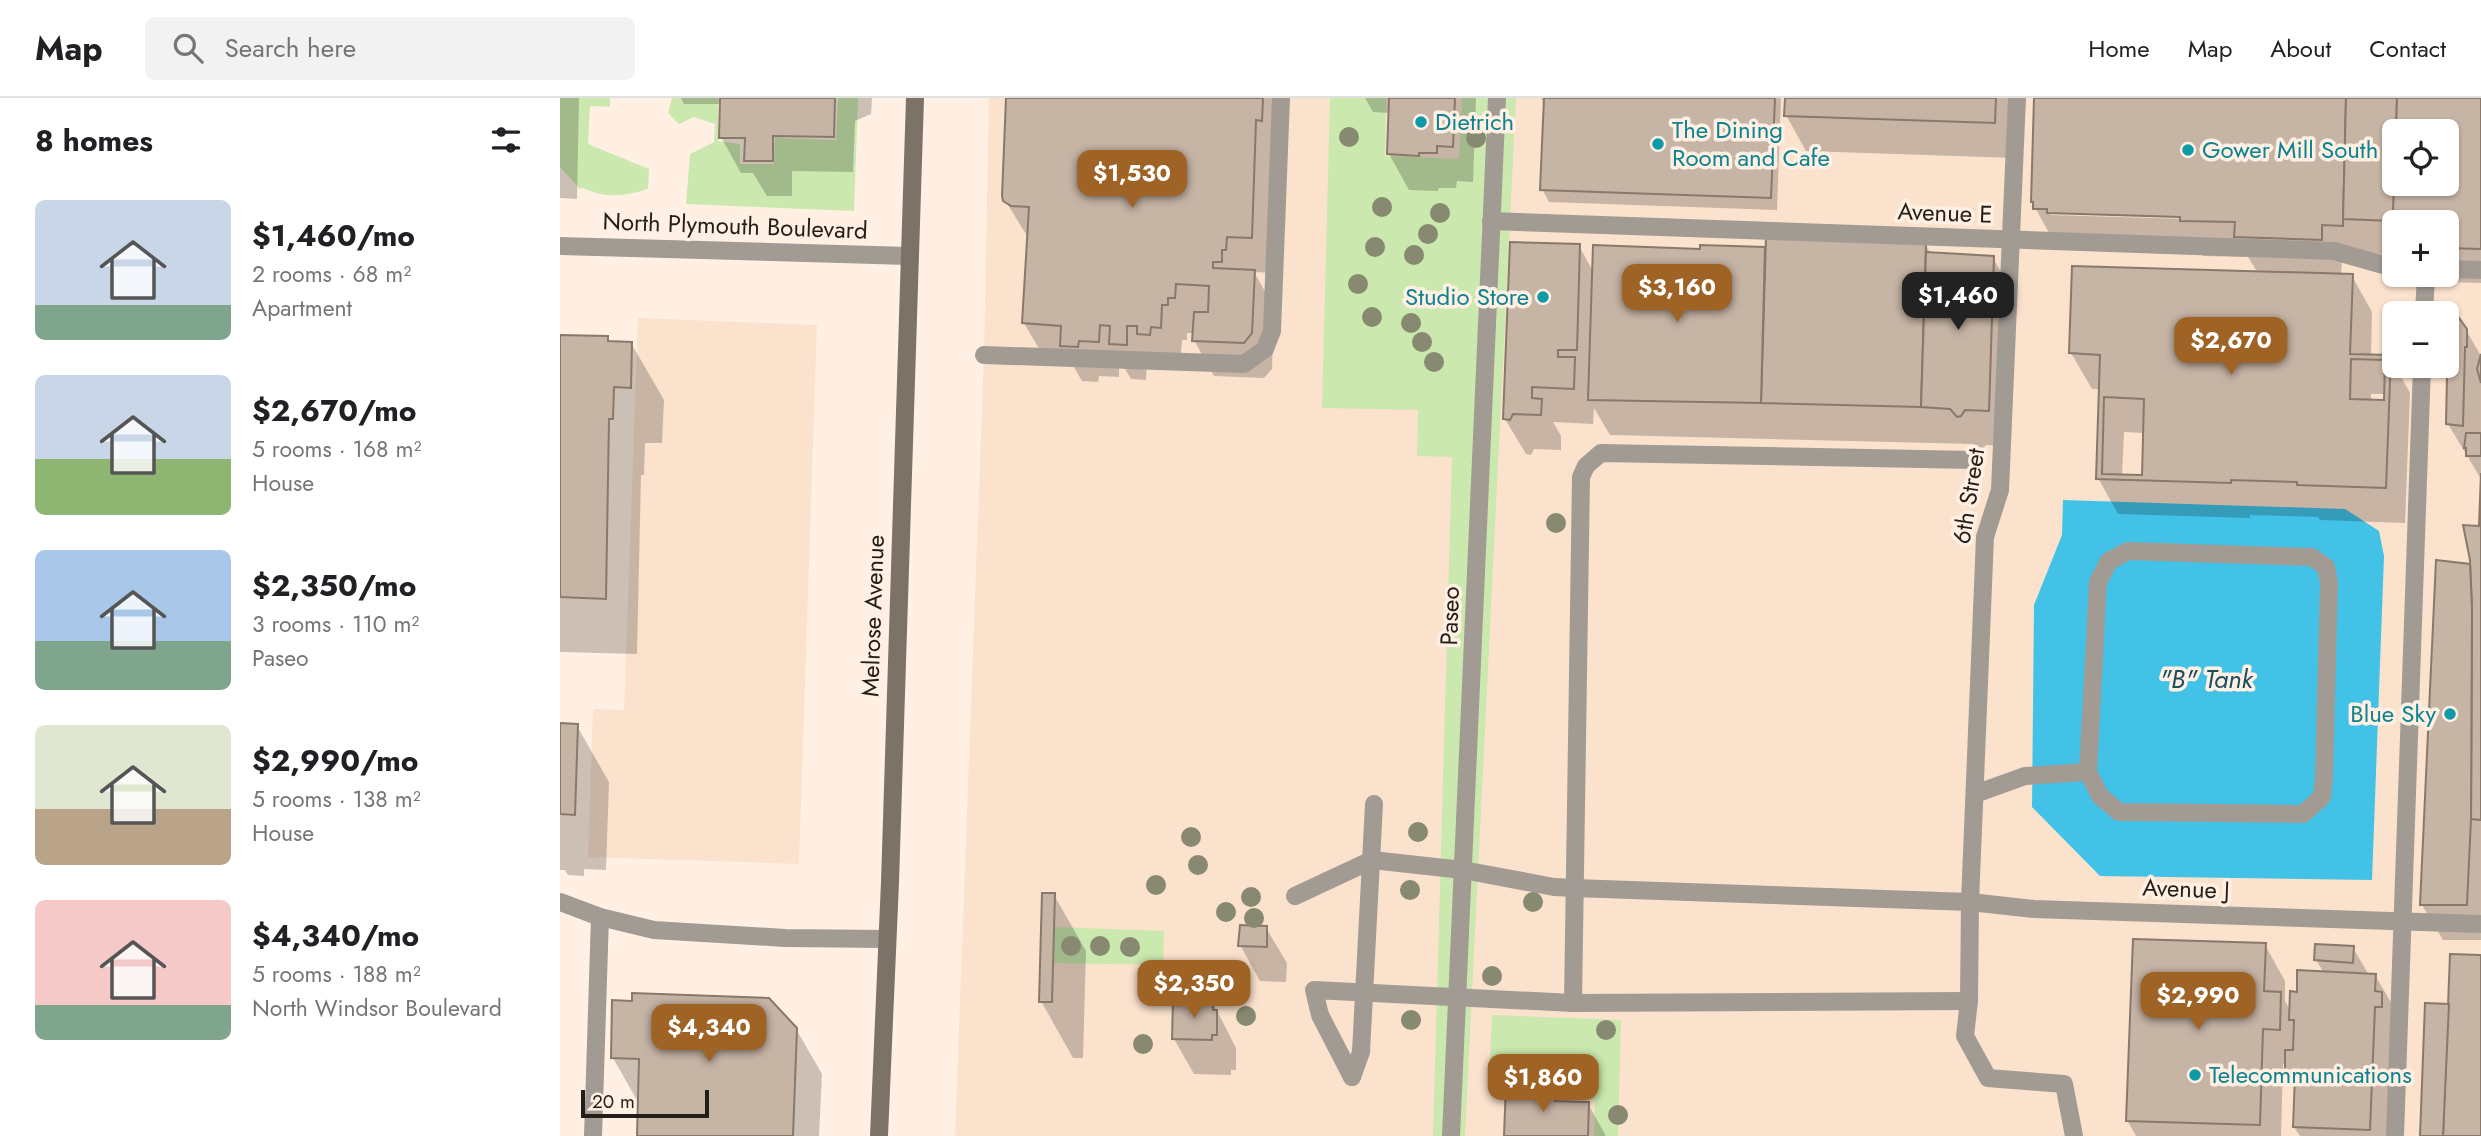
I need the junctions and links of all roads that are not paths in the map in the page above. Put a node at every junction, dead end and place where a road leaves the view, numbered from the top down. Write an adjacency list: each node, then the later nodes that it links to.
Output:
1 (915, 98): 8 (main road, Melrose Avenue)
2 (1281, 98): 12 (street)
3 (1497, 98): 5 (street, Paseo)
4 (2017, 98): 6 (street, 6th Street)
5 (1491, 221): 6 (street, Avenue E); 19 (street, Paseo)
6 (2012, 239): 9 (street, Avenue E); 16 (street, 6th Street)
7 (560, 246): 8 (street, North Plymouth Boulevard)
8 (909, 256): 27 (main road, Melrose Avenue)
9 (2382, 265)
10 (2459, 270): 11 (street)
11 (2481, 270)
12 (984, 355)
13 (2423, 378): 25 (street)
14 (1973, 460): 20 (street)
15 (2088, 772): 15 (street); 16 (street)
16 (1975, 794): 23 (street, 6th Street)
17 (1374, 804): 18 (street)
18 (1372, 860): 19 (street, Avenue J); 21 (street); 28 (street)
19 (1464, 870): 20 (street, Avenue J); 29 (street, Paseo)
20 (1574, 888): 23 (street, Avenue J); 31 (street)
21 (1295, 896)
22 (560, 902): 24 (street)
23 (1970, 902): 25 (street, Avenue J); 30 (street, 6th Street)
24 (600, 917): 27 (street); 32 (street)
25 (2401, 920): 26 (street, Avenue J); 36 (street)
26 (2481, 923)
27 (886, 939): 33 (main road, Melrose Avenue)
28 (1366, 993): 28 (street); 29 (street)
29 (1458, 998): 31 (street); 34 (street, Paseo)
30 (1969, 1001): 31 (street); 35 (street)
31 (1573, 1003)
32 (593, 1136)
33 (879, 1136)
34 (1451, 1136)
35 (2074, 1136)
36 (2395, 1136)

